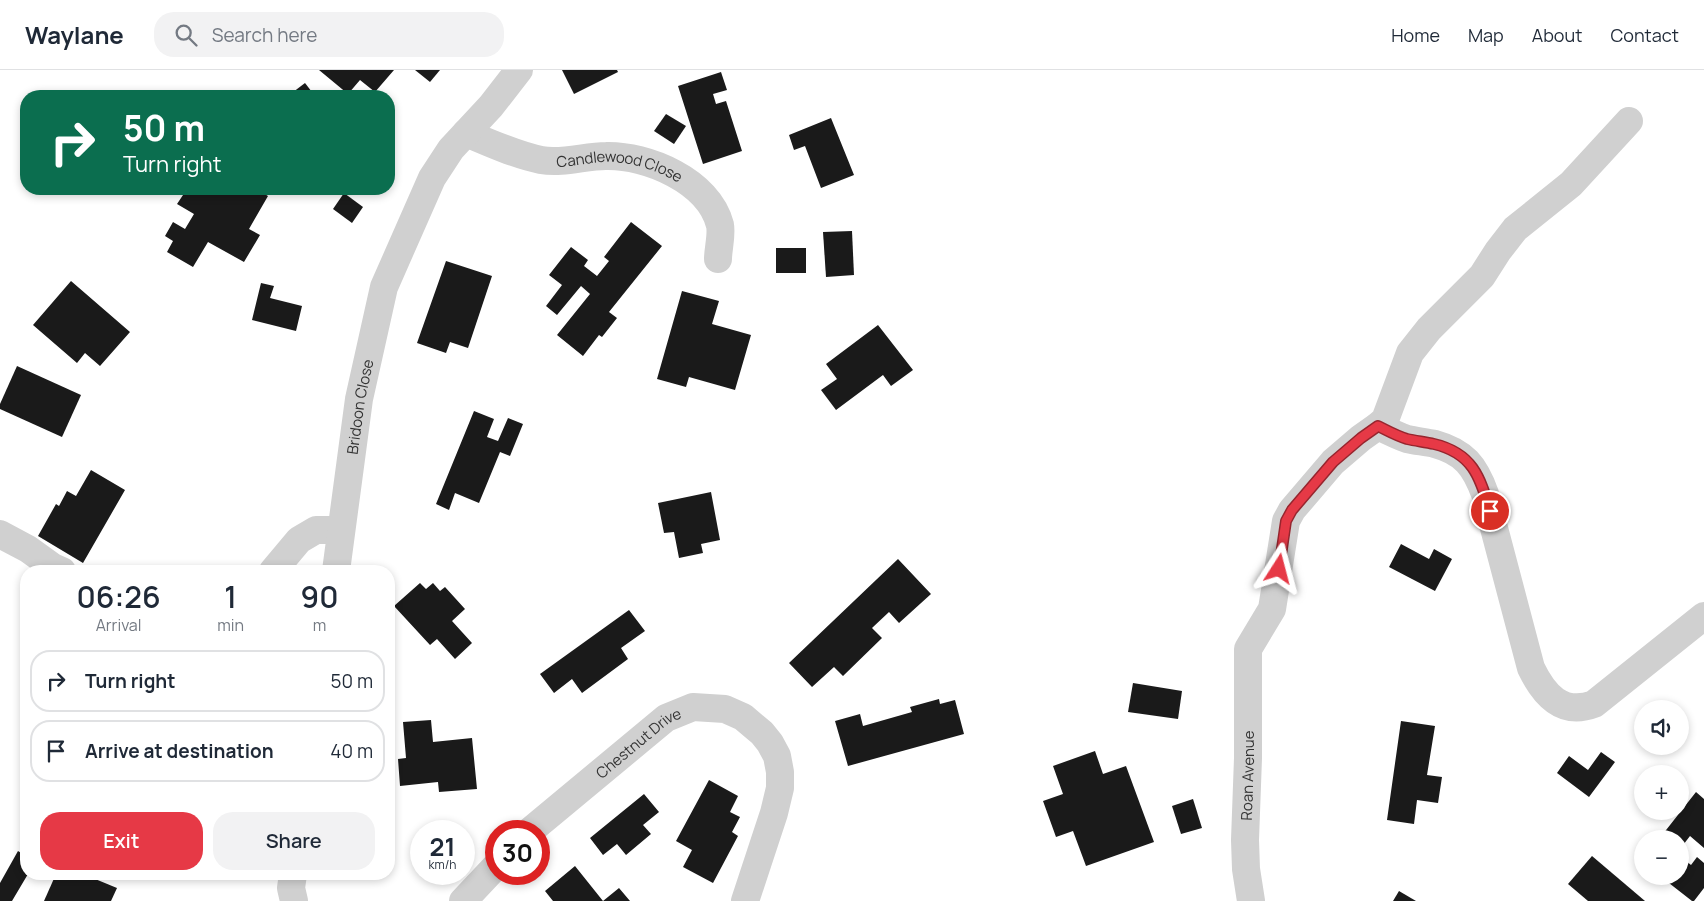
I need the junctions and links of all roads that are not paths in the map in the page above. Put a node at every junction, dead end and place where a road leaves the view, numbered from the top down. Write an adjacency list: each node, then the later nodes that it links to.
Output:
1 (519, 70): 3 (street)
2 (1629, 121): 5 (street)
3 (466, 133): 4 (street, Candlewood Close); 6 (street, Bridoon Close)
4 (718, 259)
5 (1378, 426): 11 (street); 18 (street, Roan Avenue)
6 (341, 530): 9 (street); 10 (street, Bridoon Close)
7 (0, 534): 8 (street)
8 (50, 565)
9 (278, 565)
10 (337, 565)
11 (1704, 616)
12 (543, 820): 17 (street, Chestnut Drive)
13 (485, 878): 16 (street)
14 (292, 880): 15 (street)
15 (294, 901)
16 (463, 901)
17 (745, 901)
18 (1251, 901)

